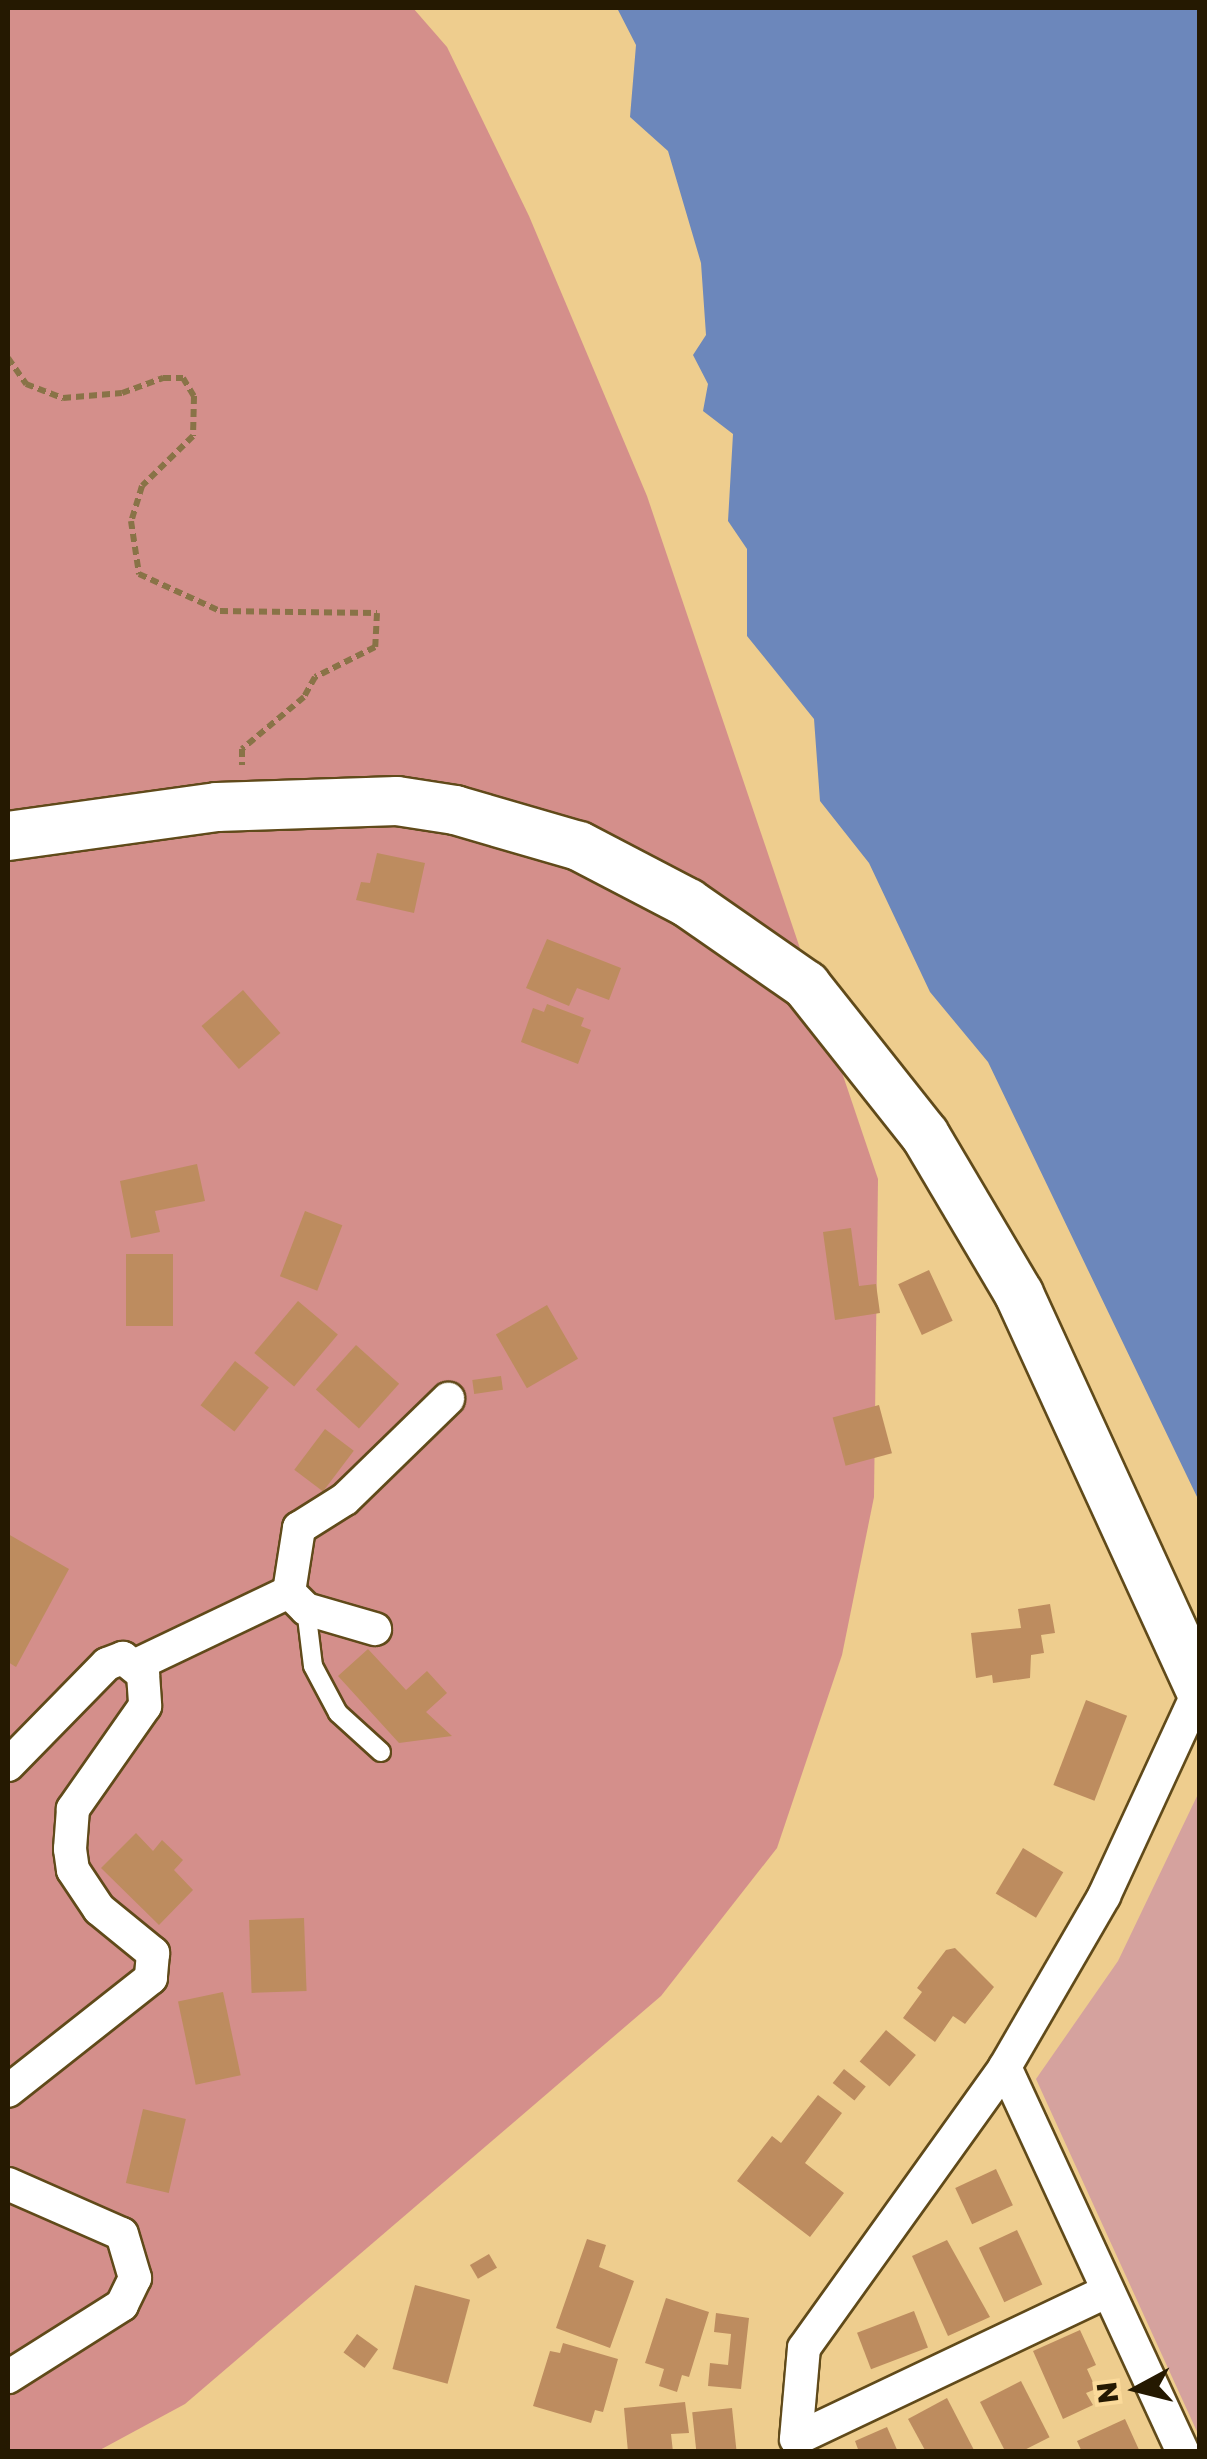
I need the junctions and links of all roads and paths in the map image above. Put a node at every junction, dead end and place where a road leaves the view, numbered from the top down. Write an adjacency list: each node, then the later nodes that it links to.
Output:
1 (8, 358): 2 (path)
2 (244, 806): 3 (street); 8 (street)
3 (8, 836)
4 (448, 1399): 5 (street)
5 (297, 1600): 6 (street); 7 (street); 9 (lane)
6 (375, 1629)
7 (136, 1665): 10 (street); 12 (street)
8 (1199, 1690): 11 (street)
9 (381, 1752)
10 (8, 1765)
11 (1005, 2066): 14 (street); 16 (street)
12 (8, 2091)
13 (8, 2184): 15 (street)
14 (1108, 2291): 16 (street); 17 (street)
15 (8, 2377)
16 (796, 2447)
17 (1183, 2452)

